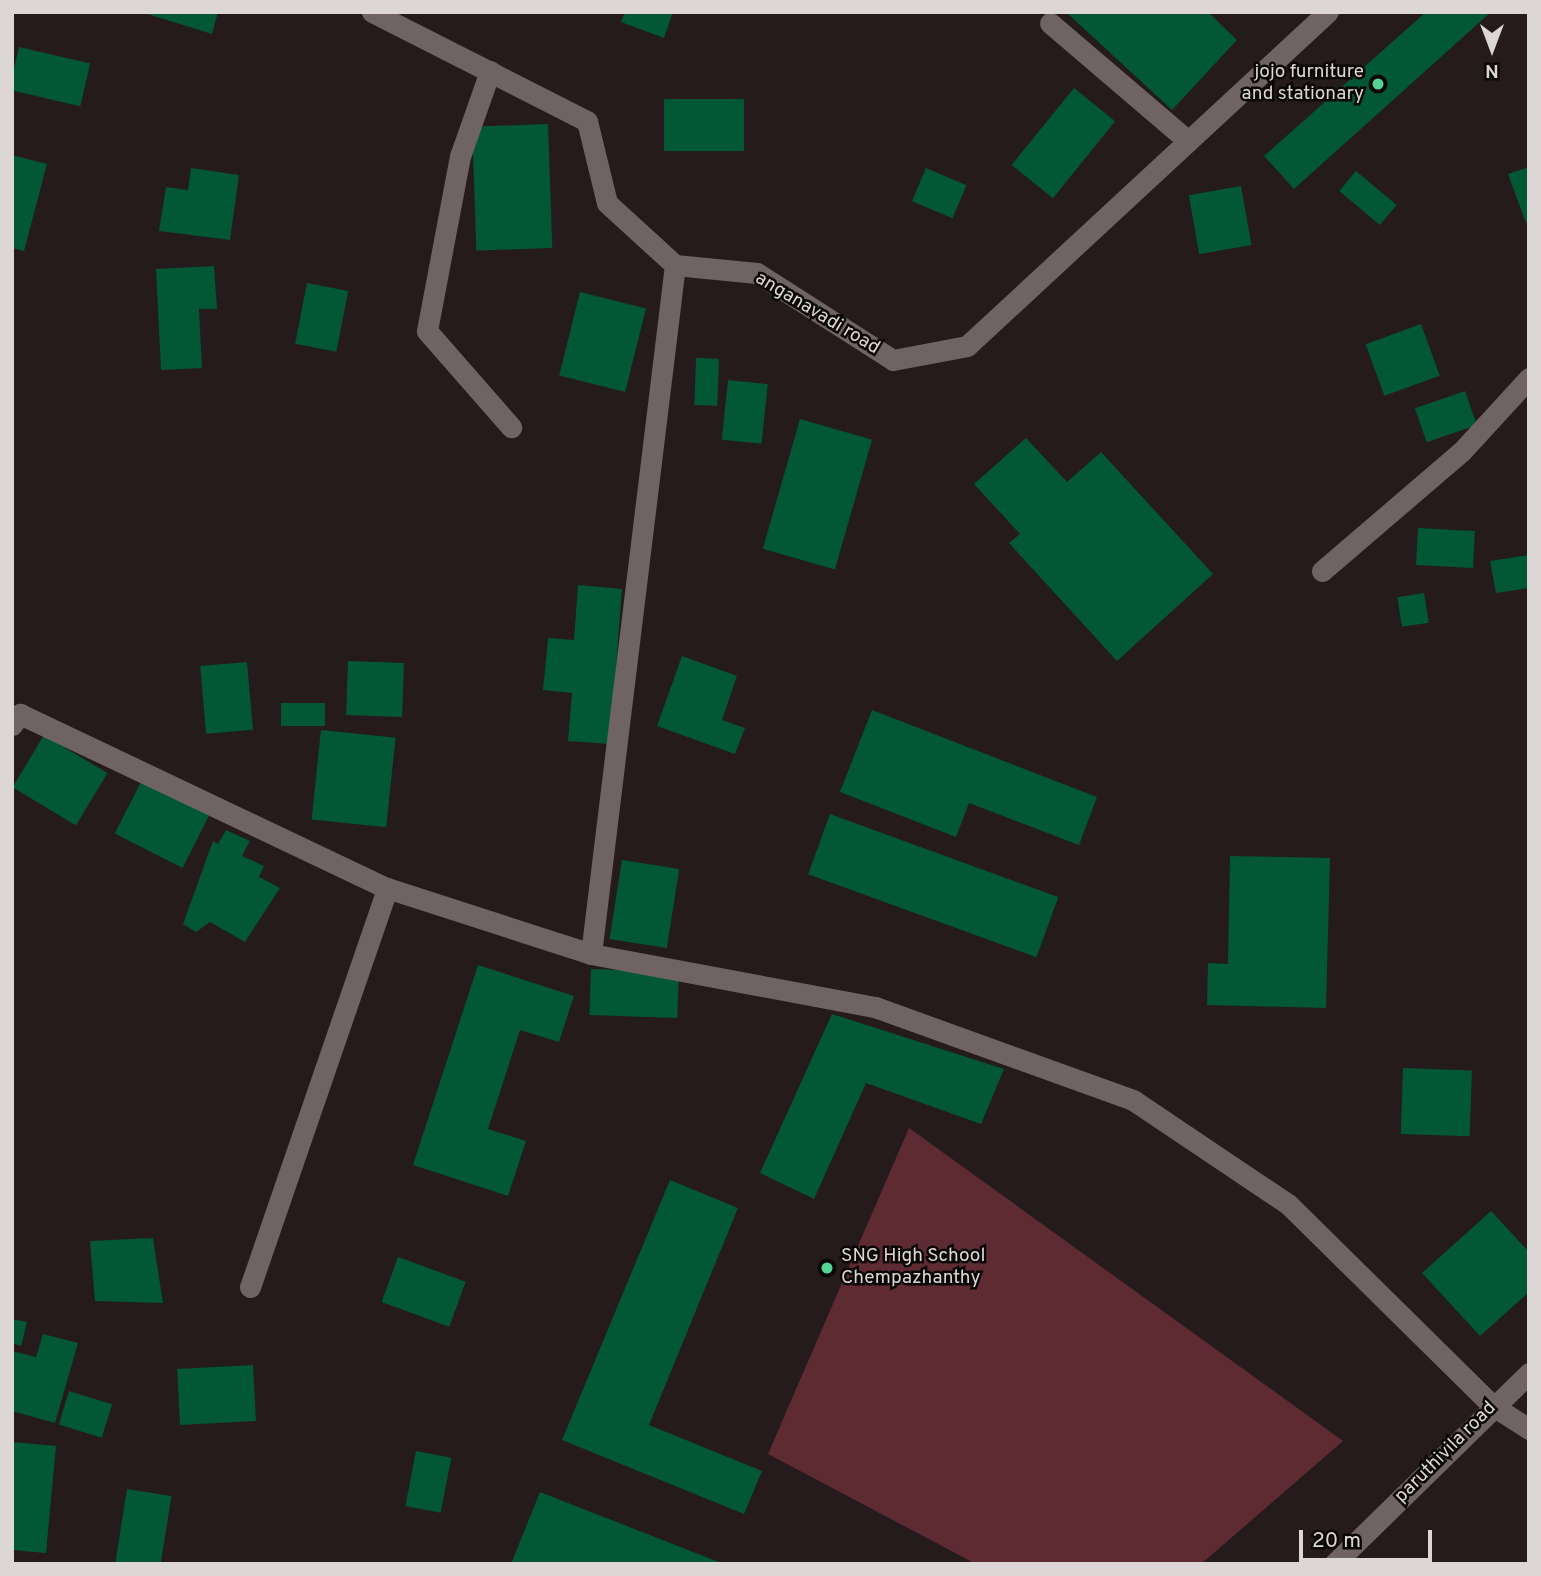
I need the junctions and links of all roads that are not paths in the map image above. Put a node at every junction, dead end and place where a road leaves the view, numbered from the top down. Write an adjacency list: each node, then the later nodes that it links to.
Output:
1 (372, 12): 4 (street)
2 (1328, 12): 5 (street, anganavadi road)
3 (1050, 23): 5 (street)
4 (490, 72): 6 (street); 8 (street)
5 (1188, 141): 6 (street, anganavadi road)
6 (675, 265): 12 (street)
7 (1529, 378): 9 (street)
8 (510, 427)
9 (1322, 570)
10 (15, 717): 11 (street)
11 (387, 888): 12 (street); 13 (street)
12 (591, 954): 15 (street)
13 (250, 1287)
14 (1529, 1373): 15 (street, paruthivila road)
15 (1493, 1406): 16 (street); 17 (street, paruthivila road)
16 (1529, 1429)
17 (1334, 1564)

